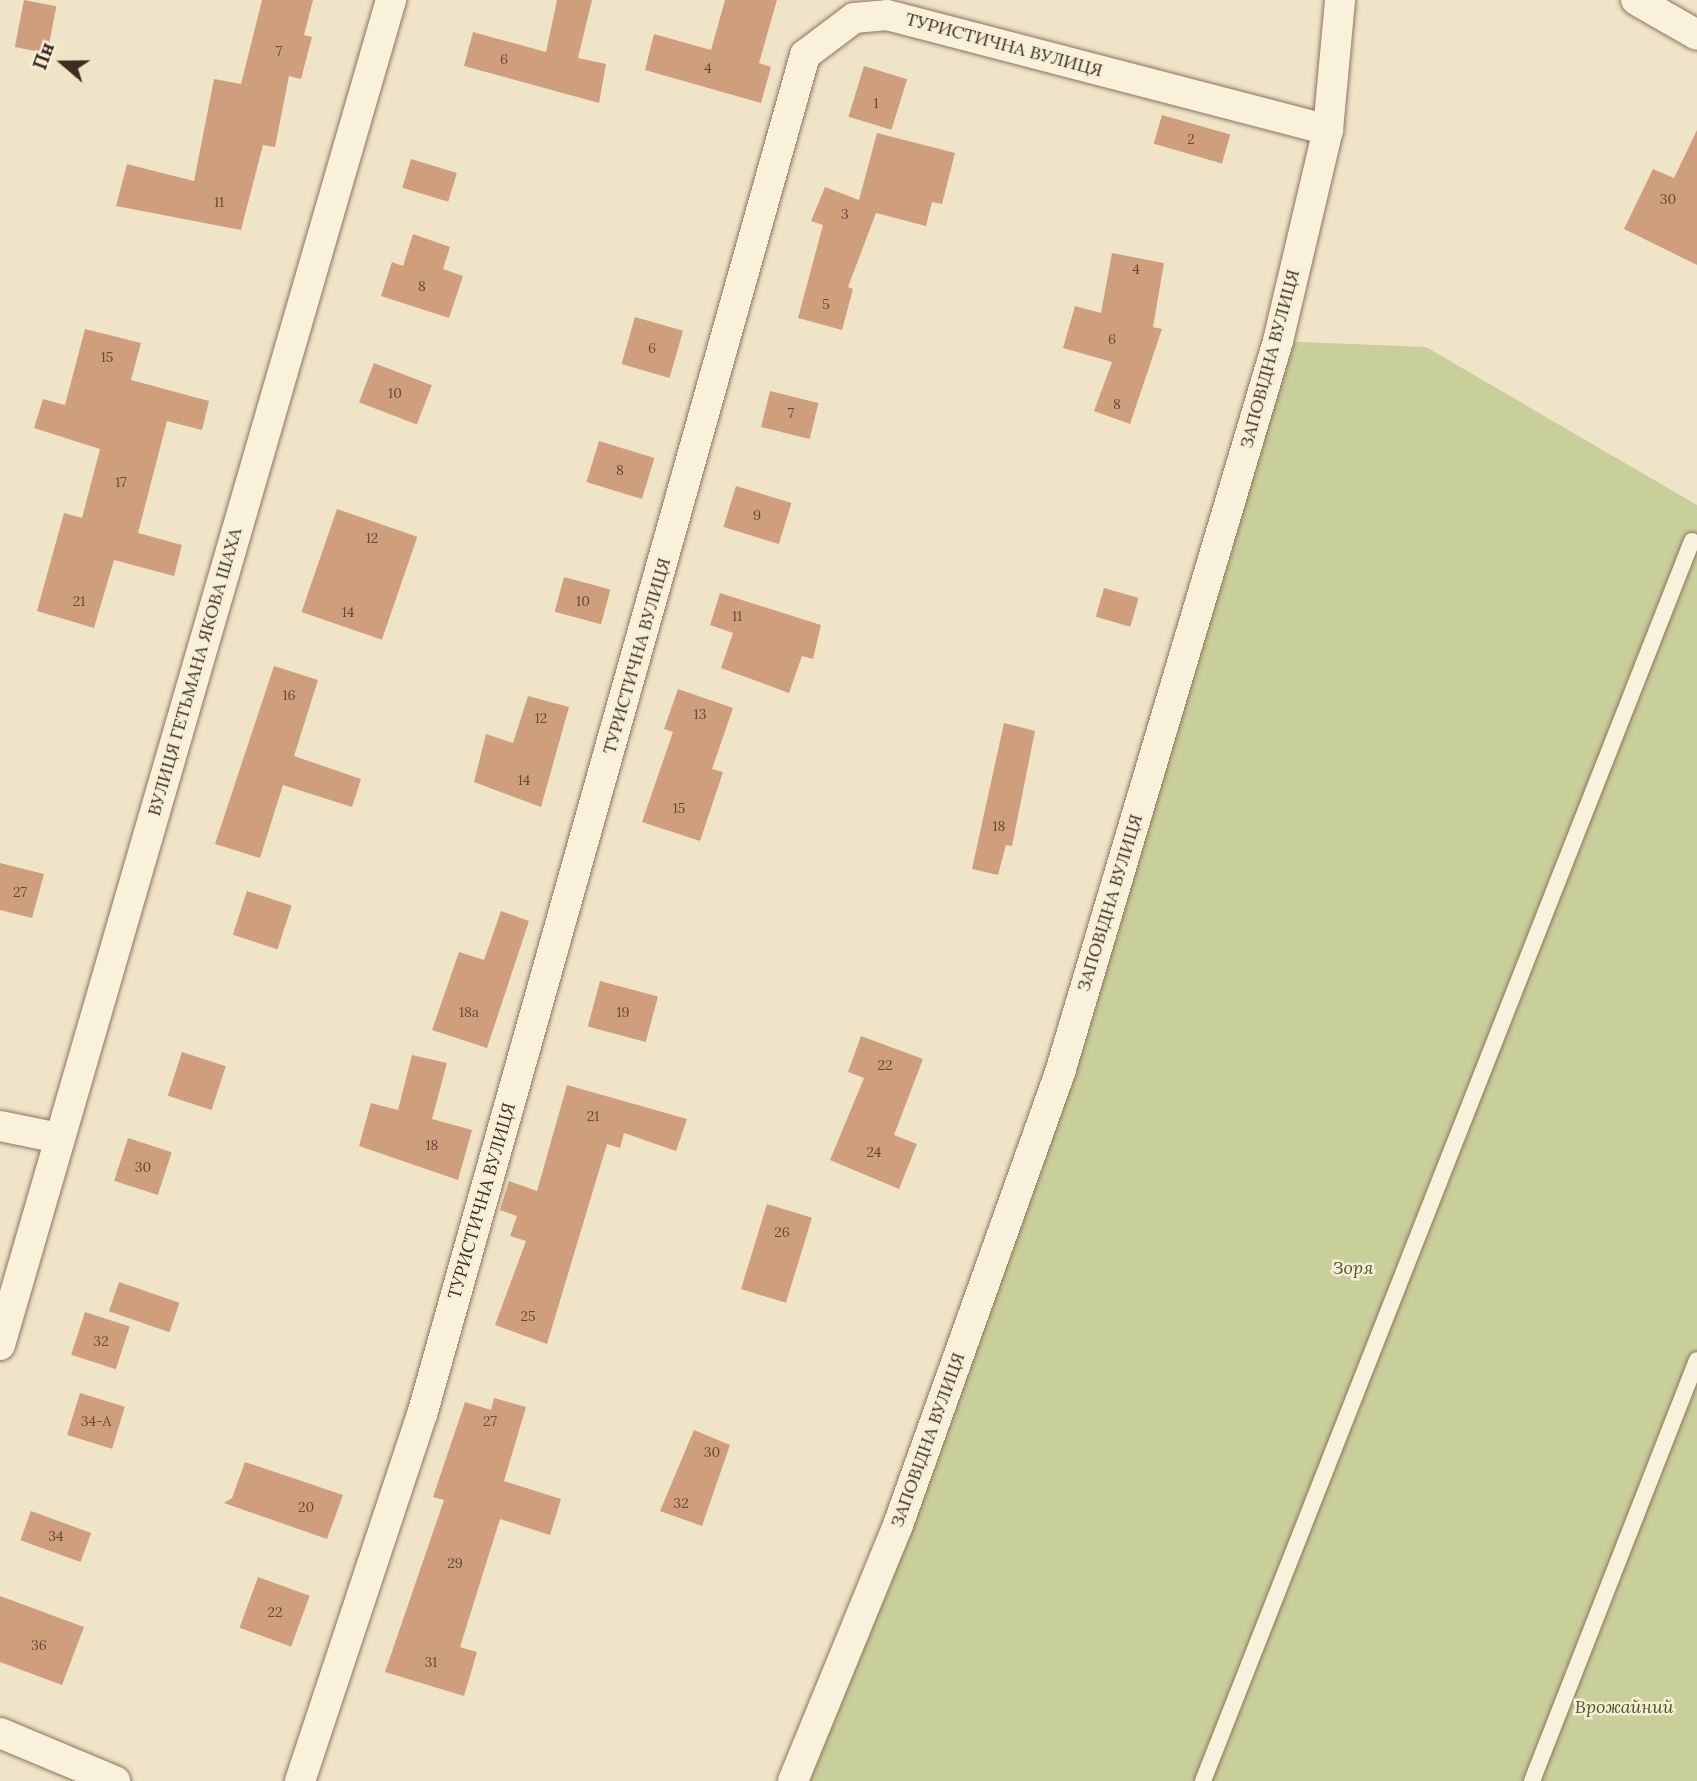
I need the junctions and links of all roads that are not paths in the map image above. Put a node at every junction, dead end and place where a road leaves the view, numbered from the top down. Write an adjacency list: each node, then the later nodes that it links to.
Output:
1 (391, 0): 8 (street, ВУЛИЦЯ ГЕТЬМАНА ЯКОВА ШАХА)
2 (1340, 0): 5 (street, ЗАПОВІДНА ВУЛИЦЯ)
3 (1636, 0): 4 (street)
4 (1697, 35)
5 (1328, 130): 13 (street, ТУРИСТИЧНА ВУЛИЦЯ); 14 (street, ЗАПОВІДНА ВУЛИЦЯ)
6 (1692, 541): 15 (lane)
7 (0, 1126): 8 (street)
8 (59, 1138): 9 (street, ВУЛИЦЯ ГЕТЬМАНА ЯКОВА ШАХА)
9 (0, 1345)
10 (1697, 1360): 16 (lane)
11 (0, 1733): 12 (street)
12 (115, 1781)
13 (300, 1781)
14 (793, 1781)
15 (1203, 1781)
16 (1532, 1781)

